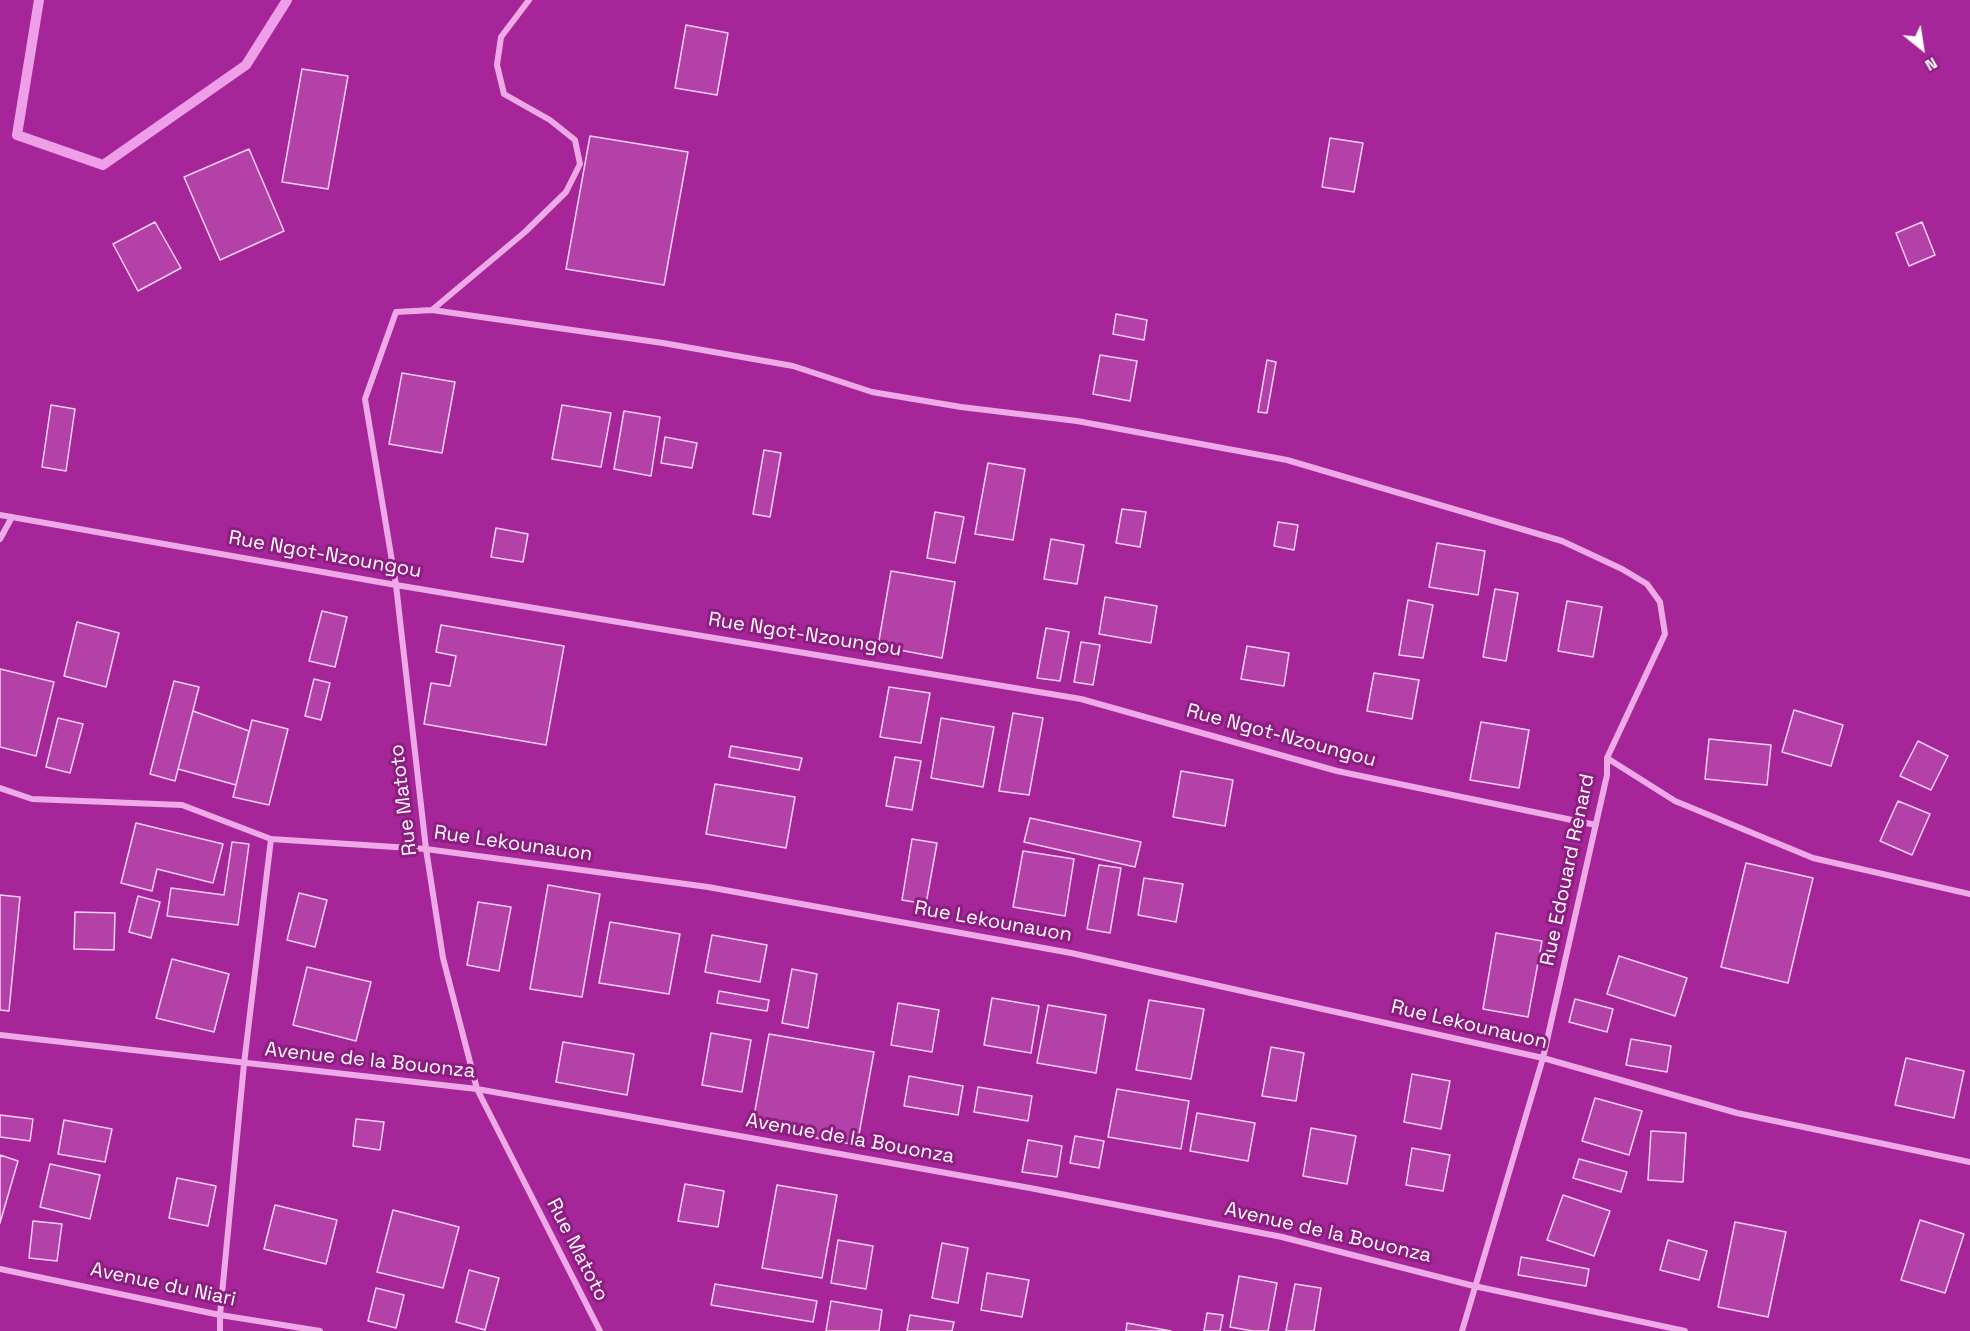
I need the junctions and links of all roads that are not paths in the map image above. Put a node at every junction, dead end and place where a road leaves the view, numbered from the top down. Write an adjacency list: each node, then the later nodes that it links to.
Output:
1 (529, 0): 2 (street)
2 (432, 310): 6 (street, Rue Matoto); 7 (street)
3 (0, 515): 4 (street, Rue Ngot-Nzoungou)
4 (12, 517): 5 (street); 6 (street, Rue Ngot-Nzoungou)
5 (0, 539)
6 (396, 585): 9 (street, Rue Ngot-Nzoungou); 11 (street, Rue Matoto)
7 (1607, 758): 9 (street, Rue Edouard Renard); 12 (street, Rue Edouard Renard)
8 (0, 788): 10 (street, Rue Lekounauon)
9 (1596, 825): 14 (street, Rue Edouard Renard)
10 (271, 839): 11 (street, Rue Lekounauon); 15 (street)
11 (426, 849): 14 (street, Rue Lekounauon); 16 (street, Rue Matoto)
12 (1970, 894)
13 (0, 1035): 15 (street, Avenue de la Bouonza)
14 (1543, 1058): 17 (street, Rue Lekounauon); 19 (street, Rue Edouard Renard)
15 (244, 1064): 16 (street, Avenue de la Bouonza); 20 (street)
16 (477, 1089): 19 (street, Avenue de la Bouonza); 23 (street, Rue Matoto)
17 (1970, 1161)
18 (0, 1269): 20 (street, Avenue du Niari)
19 (1474, 1286): 24 (street, Rue Edouard Renard); 25 (street, Avenue de la Bouonza)
20 (220, 1315): 21 (street); 22 (street, Avenue du Niari)
21 (220, 1331)
22 (320, 1331)
23 (600, 1331)
24 (1462, 1331)
25 (1685, 1331)

